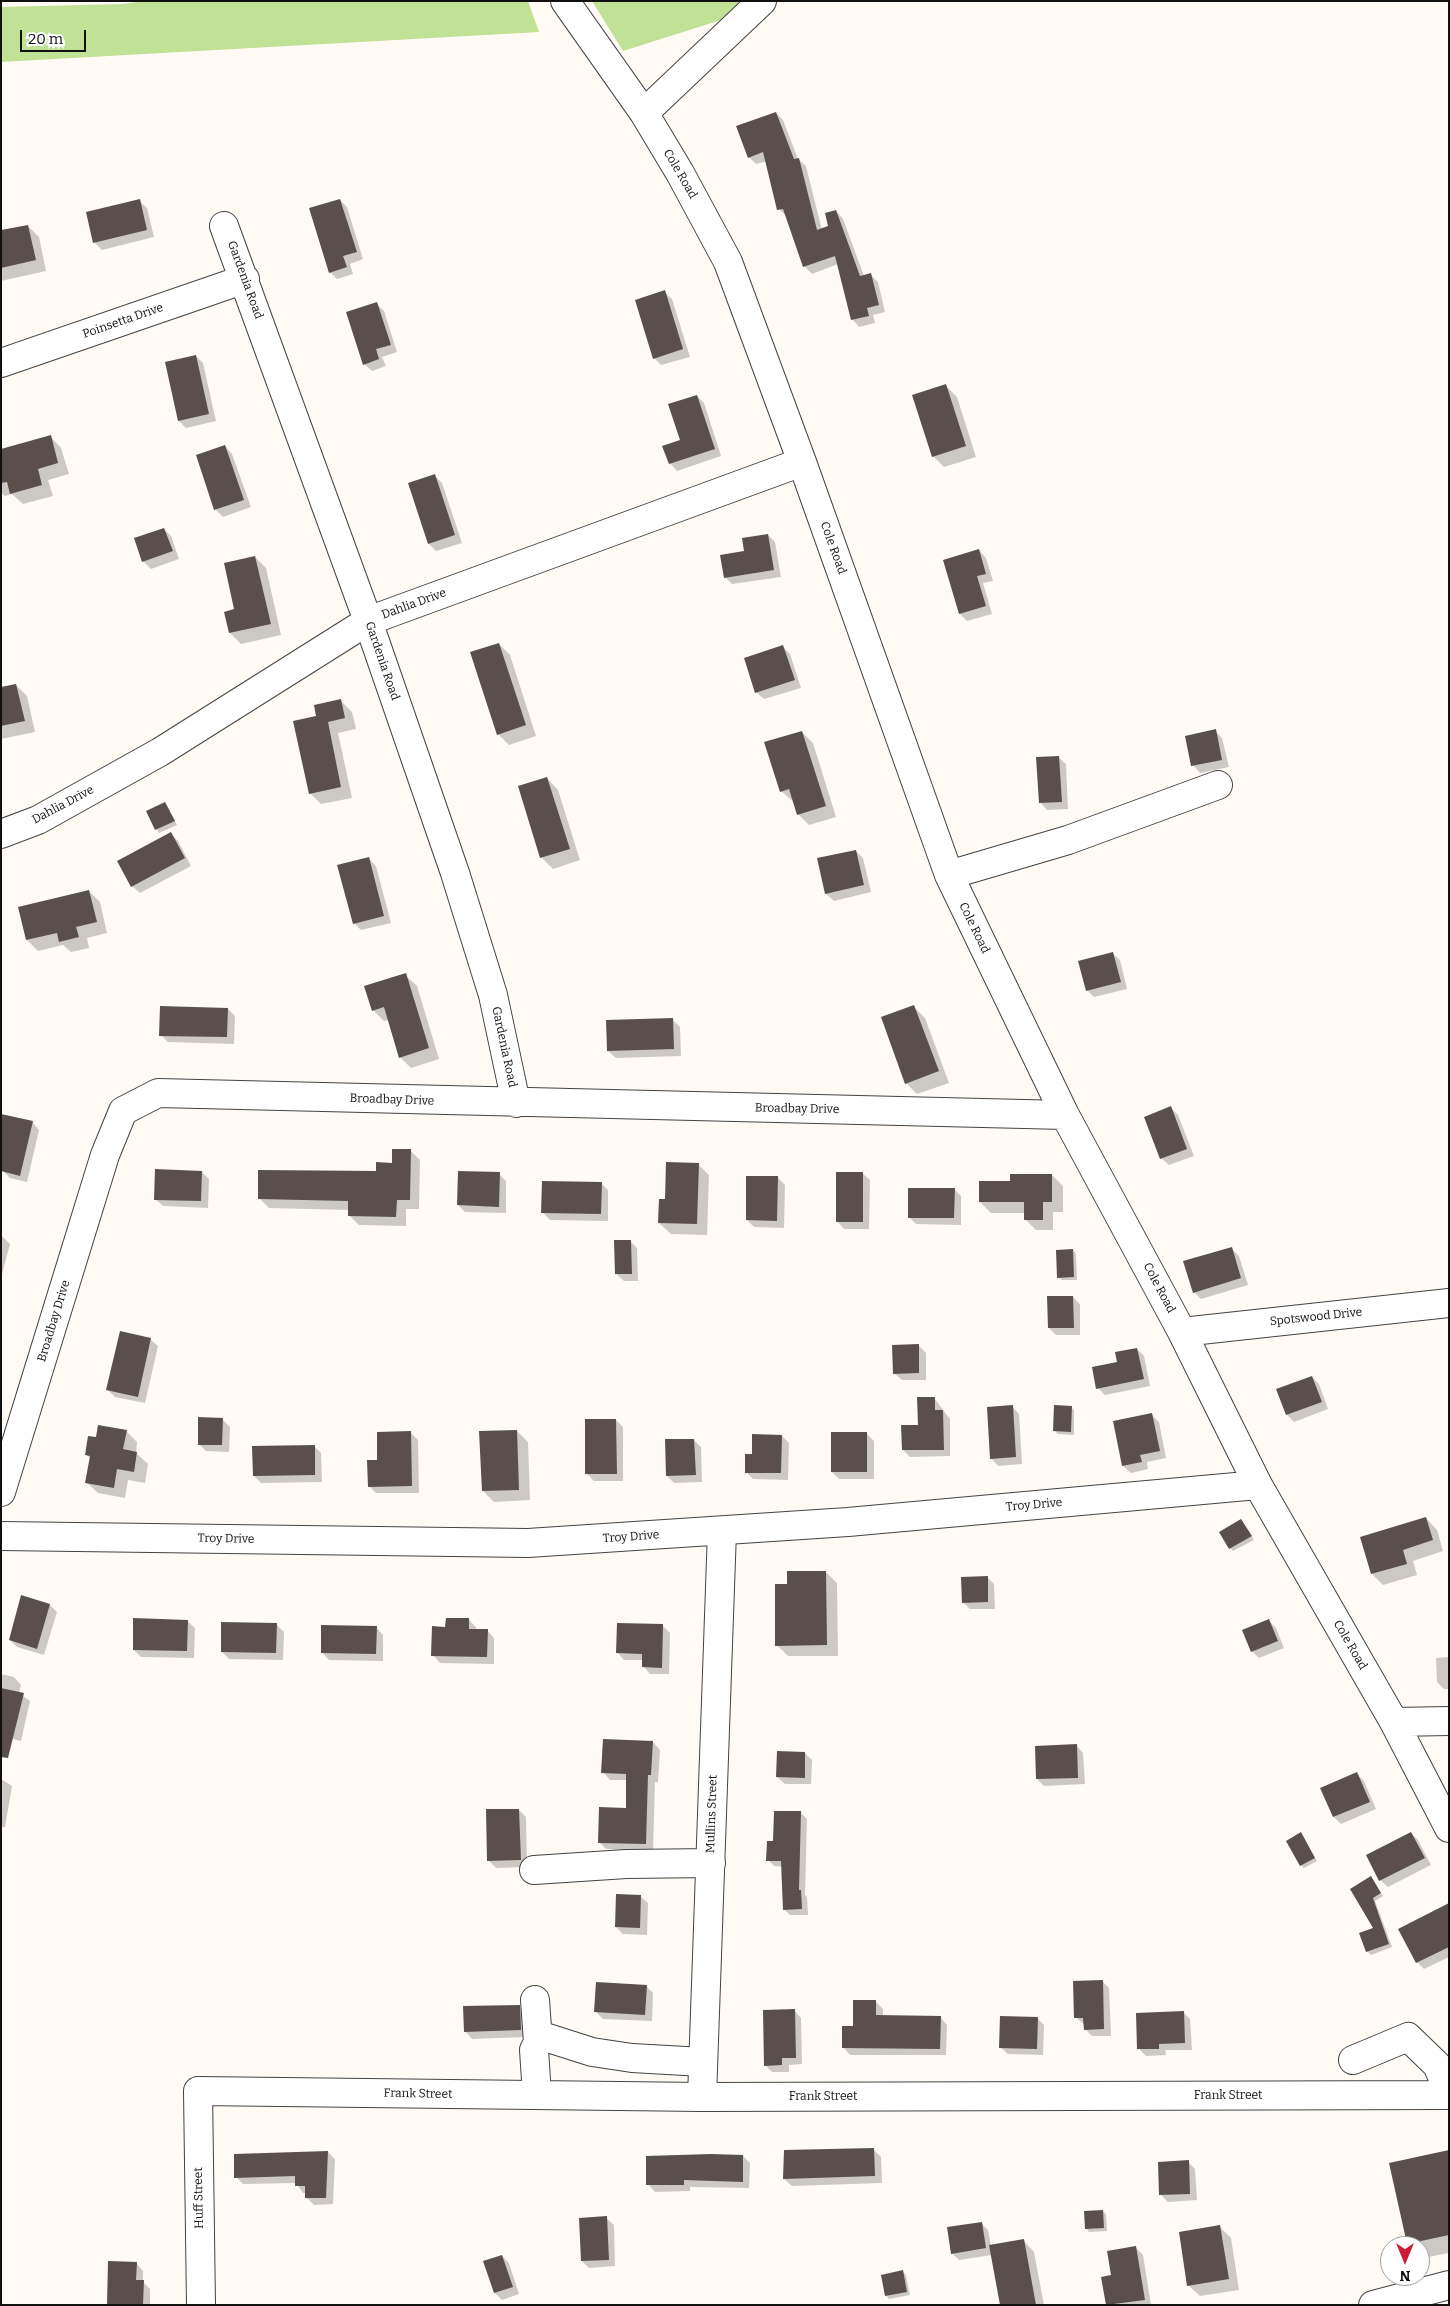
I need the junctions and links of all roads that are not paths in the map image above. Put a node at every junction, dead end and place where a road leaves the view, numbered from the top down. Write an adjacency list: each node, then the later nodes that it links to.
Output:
1 (565, 1): 3 (street, Cole Road)
2 (762, 1): 3 (street)
3 (644, 113): 7 (street, Cole Road)
4 (224, 226): 5 (street, Gardenia Road)
5 (245, 279): 6 (street, Poinsetta Drive); 8 (street, Gardenia Road)
6 (1, 363)
7 (802, 462): 8 (street, Dahlia Drive); 11 (street, Cole Road)
8 (368, 621): 10 (street, Dahlia Drive); 12 (street, Gardenia Road)
9 (1218, 786): 11 (street)
10 (1, 834)
11 (949, 875): 13 (street, Cole Road)
12 (516, 1103): 13 (street, Broadbay Drive); 17 (street, Broadbay Drive)
13 (1065, 1115): 15 (street, Cole Road)
14 (1449, 1303): 15 (street, Spotswood Drive)
15 (1182, 1332): 16 (street, Cole Road)
16 (1258, 1485): 18 (street, Troy Drive); 21 (street, Cole Road)
17 (1, 1492)
18 (722, 1531): 19 (street, Troy Drive); 23 (street, Mullins Street)
19 (1, 1536)
20 (1449, 1721): 21 (street)
21 (1394, 1722): 22 (street, Cole Road)
22 (1449, 1828)
23 (710, 1863): 24 (street); 28 (street, Mullins Street)
24 (534, 1870)
25 (535, 2000): 26 (street)
26 (538, 2042): 28 (street); 31 (street)
27 (1353, 2060): 30 (street)
28 (703, 2062): 32 (street, Mullins Street)
29 (198, 2091): 31 (street, Frank Street); 34 (street, Huff Street)
30 (1449, 2094): 32 (street, Frank Street)
31 (537, 2095): 32 (street, Frank Street)
32 (702, 2097)
33 (1449, 2285): 35 (street)
34 (201, 2305)
35 (1373, 2305)

